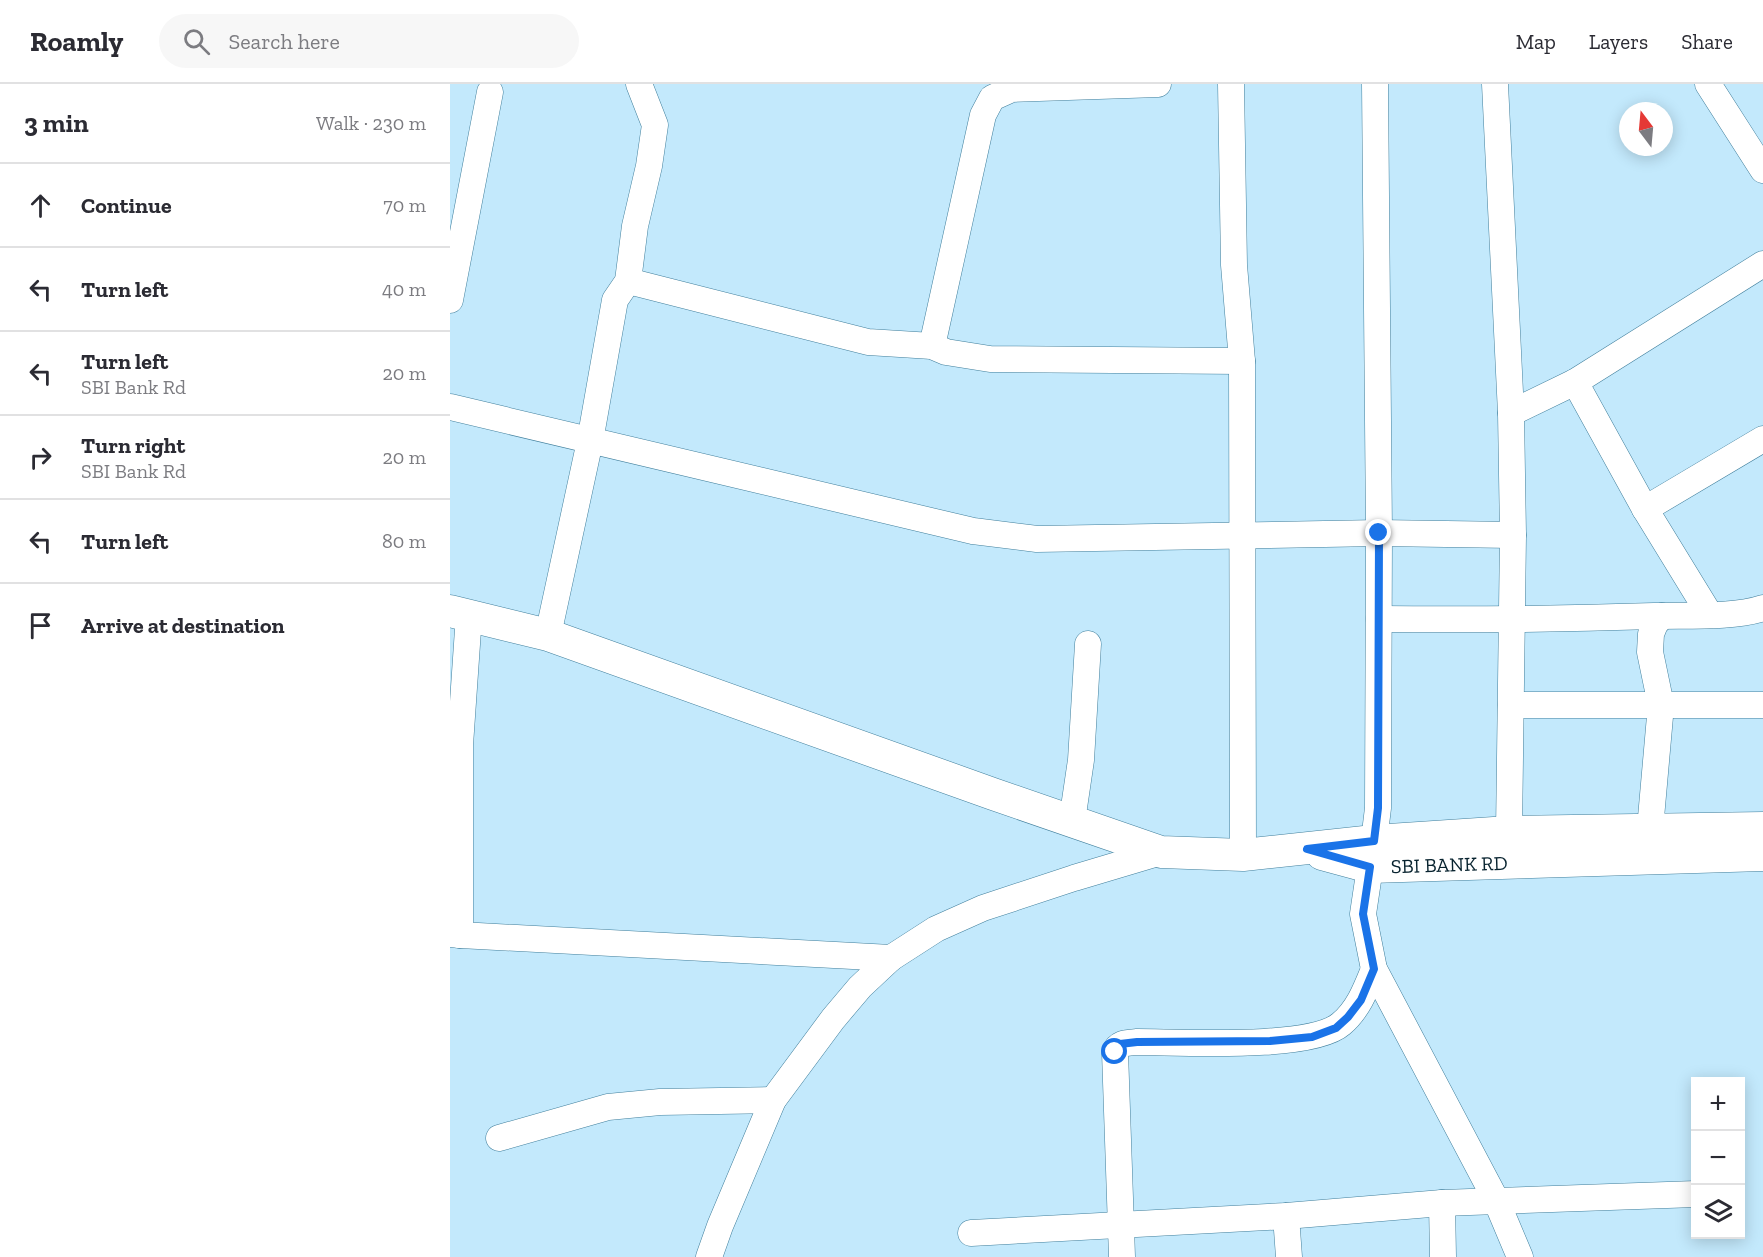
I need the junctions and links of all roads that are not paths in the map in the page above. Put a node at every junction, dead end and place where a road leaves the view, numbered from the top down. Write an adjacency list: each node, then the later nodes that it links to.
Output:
1 (639, 84): 10 (street)
2 (1158, 84): 12 (street)
3 (1231, 84): 13 (street)
4 (1375, 84): 20 (street)
5 (1495, 84): 16 (street)
6 (1708, 84): 8 (street)
7 (490, 92): 11 (street)
8 (1763, 170)
9 (1763, 264): 14 (street)
10 (628, 281): 12 (street); 18 (street)
11 (450, 300)
12 (932, 346): 13 (street)
13 (1242, 361): 21 (street)
14 (1575, 382): 16 (street); 19 (street)
15 (450, 407): 18 (street)
16 (1511, 412): 22 (street)
17 (1763, 439): 19 (street)
18 (590, 441): 21 (street); 29 (street)
19 (1646, 509): 25 (street)
20 (1379, 533): 21 (street); 22 (street); 27 (street)
21 (1243, 534): 41 (street)
22 (1514, 535): 28 (street)
23 (1763, 608): 25 (street)
24 (460, 613): 29 (street, SBI BANK RD); 34 (street)
25 (1710, 615): 26 (street)
26 (1662, 616): 28 (street); 32 (street)
27 (1379, 619): 28 (street); 40 (street)
28 (1513, 620): 31 (street)
29 (548, 635): 35 (street, SBI BANK RD)
30 (1088, 644): 35 (street)
31 (1511, 705): 32 (street); 38 (street)
32 (1661, 705): 33 (street); 37 (street)
33 (1763, 705)
34 (455, 745): 43 (street)
35 (1072, 821): 39 (street, SBI BANK RD)
36 (1763, 828): 37 (street, SBI BANK RD)
37 (1650, 829): 38 (street, SBI BANK RD)
38 (1509, 832): 40 (street, SBI BANK RD)
39 (1161, 852): 41 (street, SBI BANK RD); 44 (street)
40 (1372, 854): 41 (street, SBI BANK RD); 42 (street, SBI BANK RD); 45 (street)
41 (1243, 855)
42 (1763, 855)
43 (455, 934): 44 (street)
44 (891, 958): 46 (street)
45 (1374, 969): 49 (street); 52 (street)
46 (773, 1100): 47 (street); 54 (street)
47 (498, 1138)
48 (1691, 1194): 49 (street)
49 (1496, 1200): 50 (street); 58 (street)
50 (1442, 1203): 51 (street); 57 (street)
51 (1287, 1216): 52 (street); 56 (street)
52 (1121, 1223): 53 (street); 55 (street)
53 (971, 1233)
54 (709, 1257)
55 (1122, 1257)
56 (1289, 1257)
57 (1443, 1257)
58 (1520, 1257)

